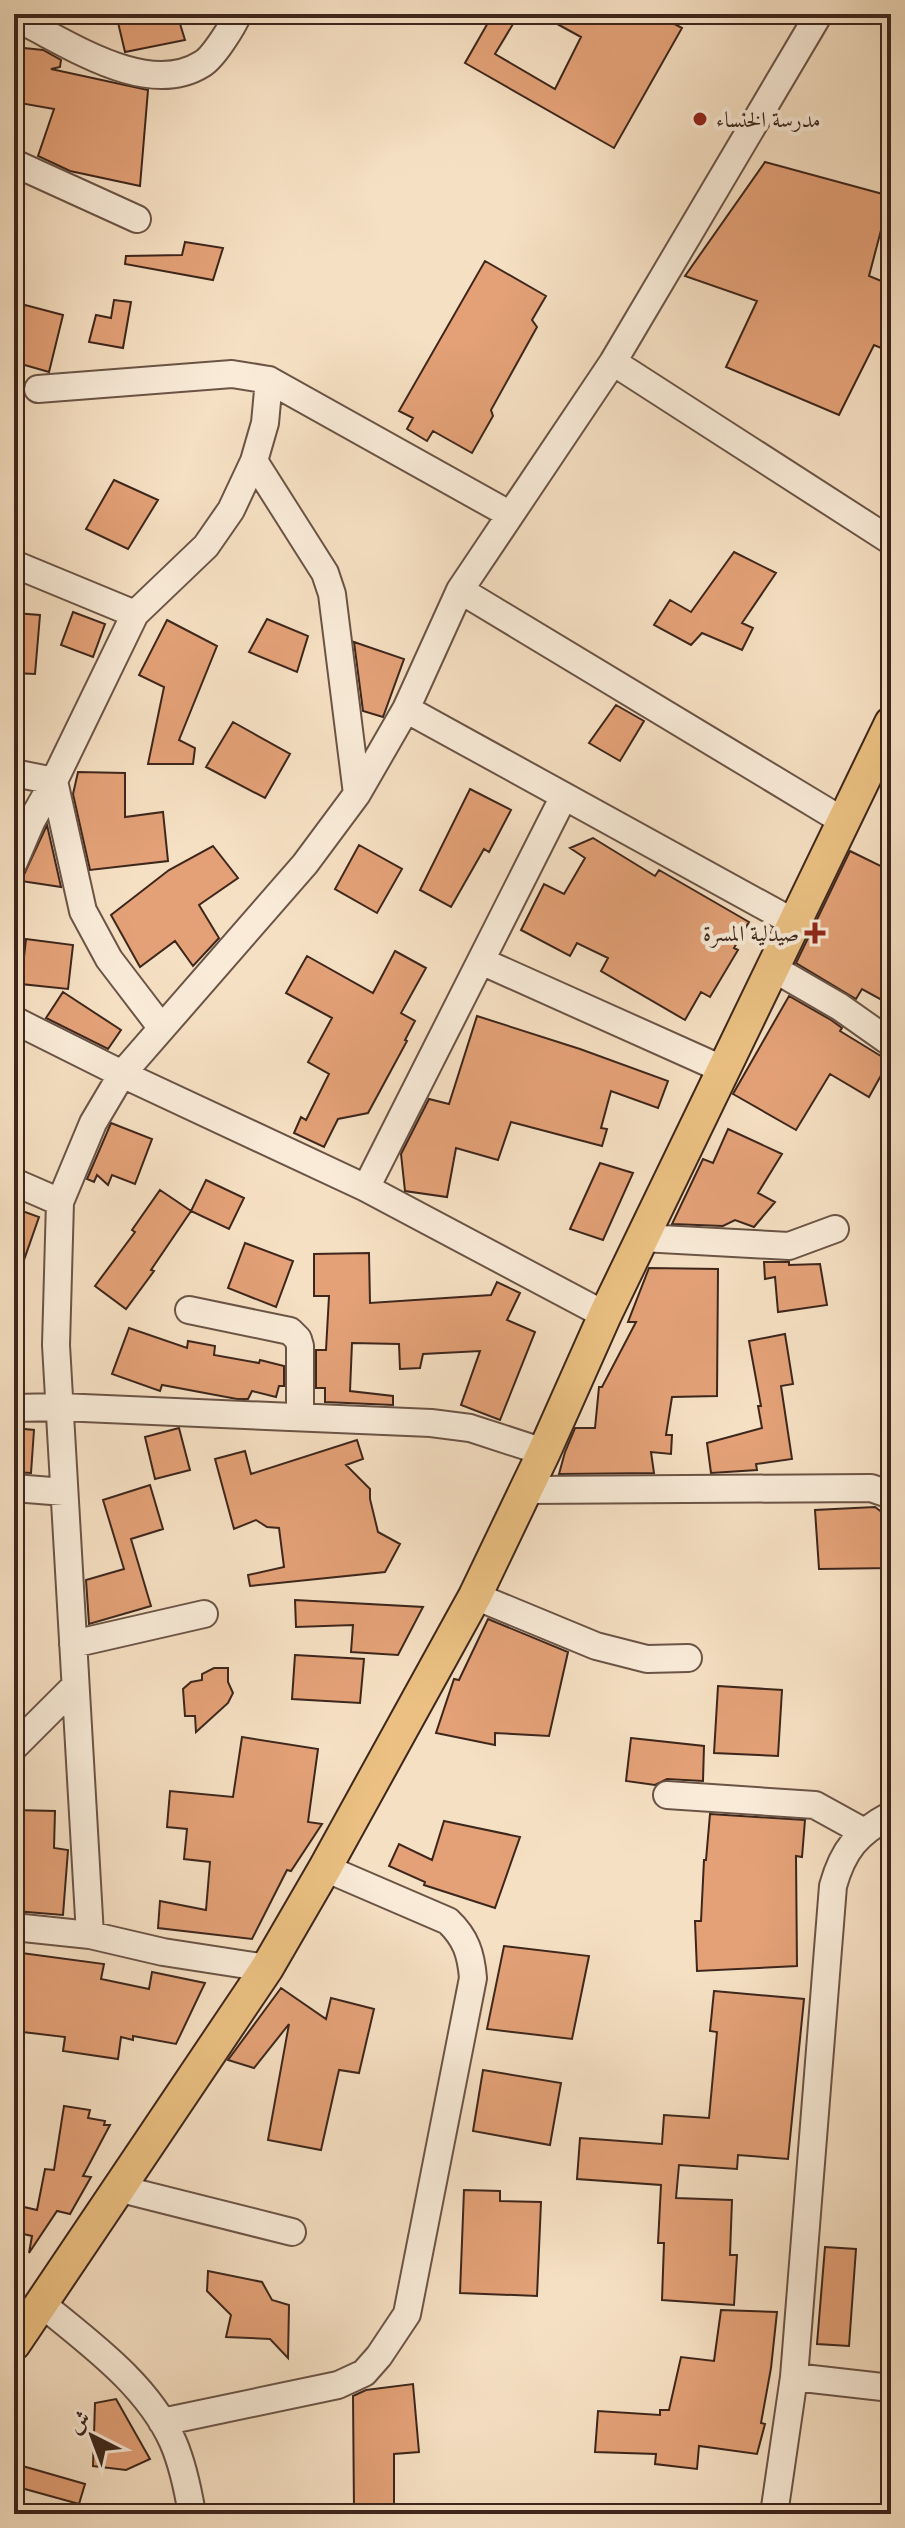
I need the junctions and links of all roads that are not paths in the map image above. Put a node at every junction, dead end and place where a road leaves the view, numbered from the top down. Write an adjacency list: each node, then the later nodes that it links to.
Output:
1 (238, 14): 3 (street)
2 (819, 14): 6 (street)
3 (28, 24)
4 (14, 163): 5 (street)
5 (137, 219)
6 (613, 362): 10 (street); 11 (street)
7 (269, 380): 8 (street); 9 (street); 10 (street)
8 (38, 389)
9 (254, 461): 14 (street); 19 (street)
10 (509, 514): 13 (street)
11 (891, 541)
12 (14, 564): 14 (street)
13 (460, 590): 15 (street); 21 (street)
14 (135, 614): 18 (street)
15 (406, 709): 19 (street); 20 (street)
16 (891, 723): 21 (main road)
17 (14, 773): 18 (street)
18 (54, 781): 22 (street); 27 (street)
19 (357, 794): 27 (street)
20 (564, 796): 23 (street); 24 (street)
21 (843, 821): 23 (main road)
22 (14, 862)
23 (793, 922): 25 (main road)
24 (481, 961): 29 (street); 32 (street)
25 (771, 967): 28 (street); 29 (main road)
26 (14, 1020): 30 (street)
27 (161, 1027): 30 (street)
28 (891, 1043)
29 (722, 1069): 35 (main road)
30 (122, 1074): 32 (street); 33 (street)
31 (14, 1182): 33 (street)
32 (366, 1188): 37 (street)
33 (60, 1202): 38 (street)
34 (835, 1229): 35 (street)
35 (642, 1238): 37 (main road)
36 (189, 1310): 40 (street)
37 (605, 1315): 41 (main road)
38 (60, 1407): 39 (street); 40 (street); 44 (street)
39 (14, 1408)
40 (300, 1417): 41 (street)
41 (544, 1452): 43 (main road)
42 (14, 1488): 44 (street)
43 (526, 1490): 45 (street); 46 (main road)
44 (64, 1492): 48 (street)
45 (891, 1495)
46 (475, 1596): 49 (street); 55 (main road)
47 (204, 1614): 48 (street)
48 (73, 1644): 50 (street)
49 (688, 1658)
50 (75, 1686): 51 (street); 57 (street)
51 (14, 1747)
52 (667, 1795): 54 (street)
53 (891, 1815): 54 (street)
54 (864, 1832): 63 (street)
55 (325, 1868): 58 (main road); 65 (street)
56 (14, 1927): 57 (street)
57 (90, 1935): 58 (street)
58 (267, 1968): 59 (main road)
59 (117, 2188): 60 (street); 61 (main road)
60 (292, 2232)
61 (42, 2304): 62 (main road); 65 (street)
62 (14, 2344)
63 (794, 2377): 64 (street); 67 (street)
64 (891, 2388)
65 (162, 2422): 66 (street)
66 (192, 2514)
67 (774, 2514)

